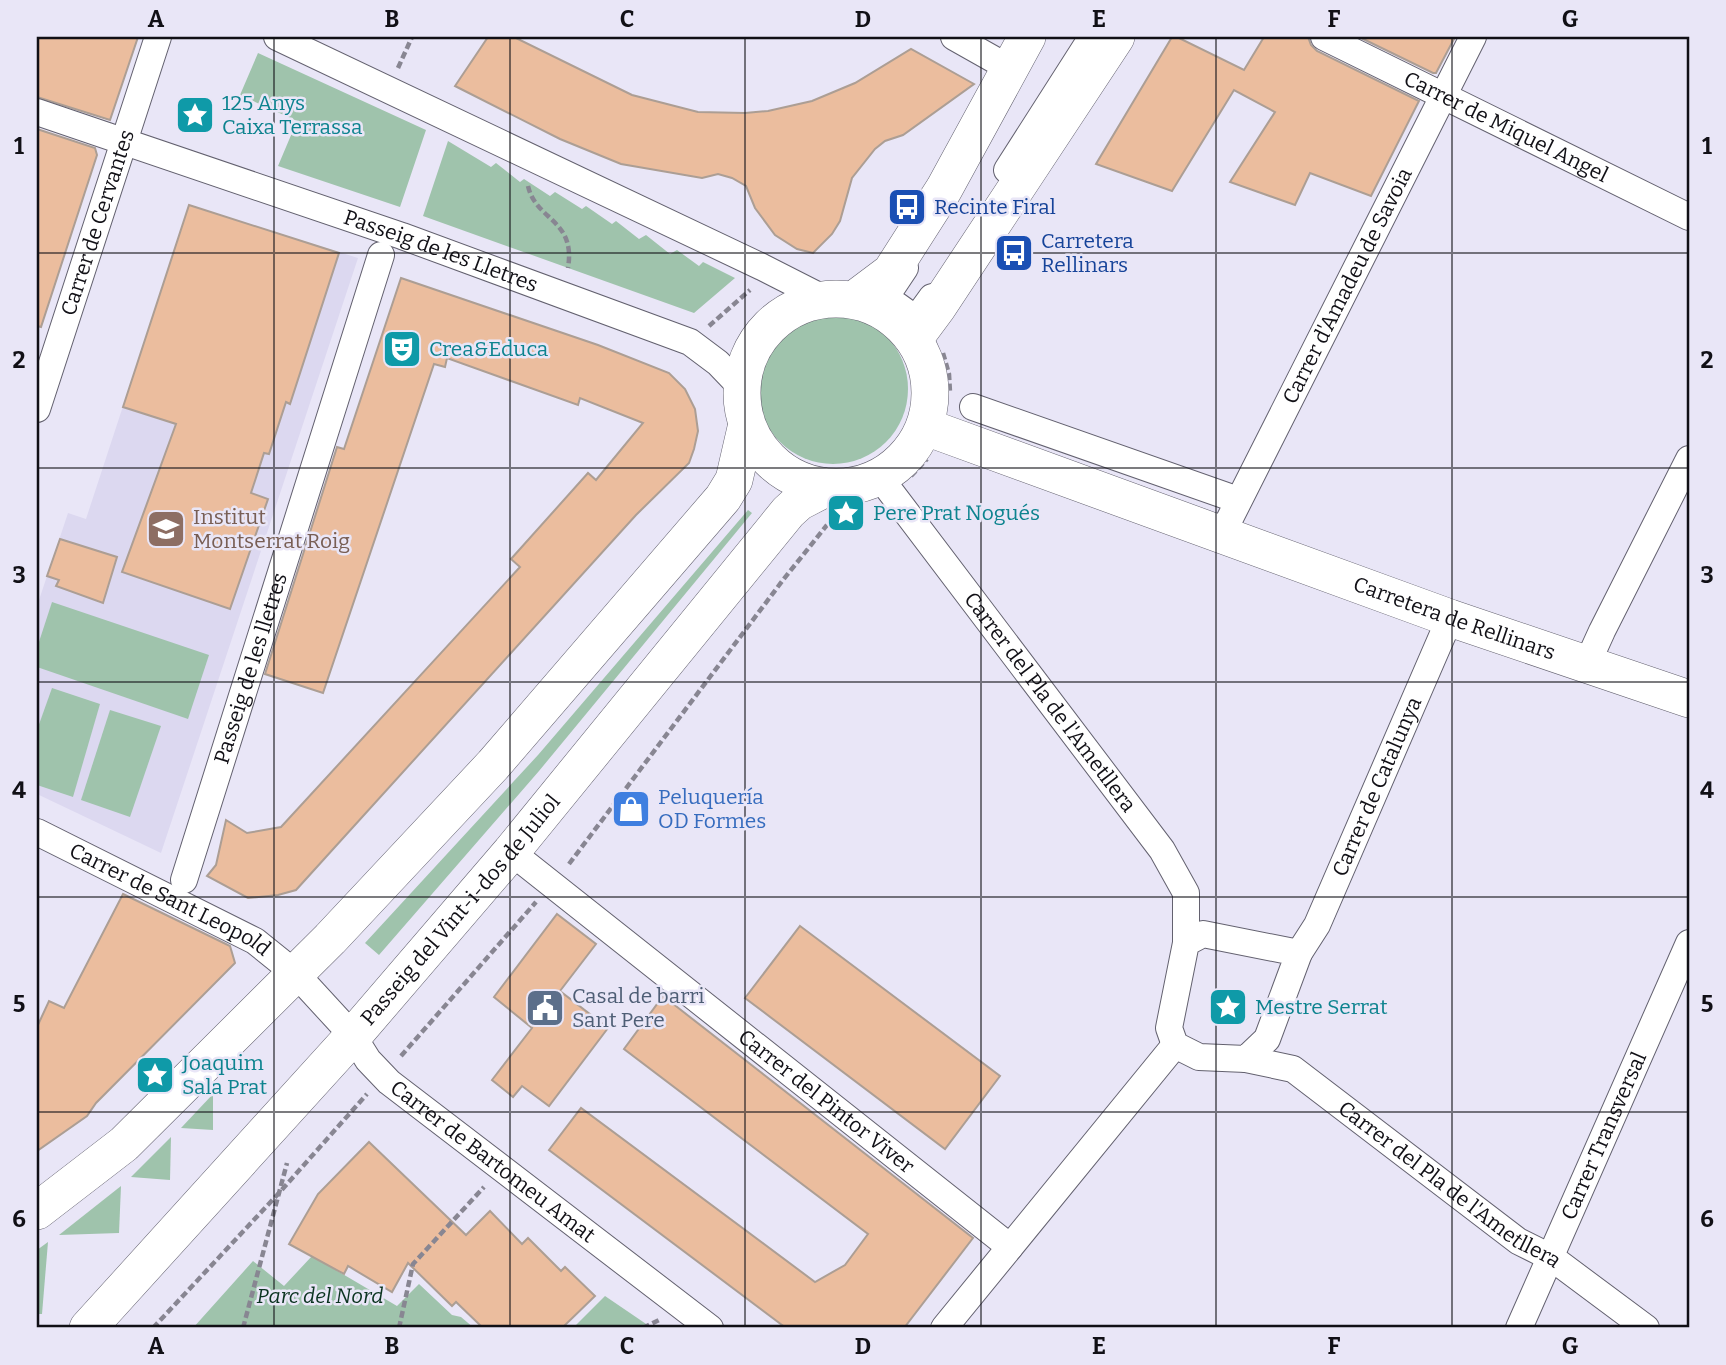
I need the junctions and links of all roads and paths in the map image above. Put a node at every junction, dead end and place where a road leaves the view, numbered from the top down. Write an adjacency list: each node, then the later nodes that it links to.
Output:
1 (158, 37): 15 (street, Carrer de Cervantes)
2 (277, 37): 20 (street)
3 (412, 37): 12 (path)
4 (954, 37): 11 (street)
5 (1027, 37): 11 (street)
6 (1039, 37): 7 (street)
7 (1092, 37)
8 (1116, 37): 21 (street)
9 (1324, 37): 13 (street, Carrer de Miquel Angel)
10 (1473, 37): 13 (street, Carrer d'Amadeu de Savoia)
11 (1009, 68): 20 (street)
12 (395, 76)
13 (1444, 97): 17 (street, Carrer de Miquel Angel); 31 (street, Carrer d'Amadeu de Savoia)
14 (37, 112): 15 (street, Passeig de les Lletres)
15 (125, 143): 22 (street, Passeig de les Lletres); 24 (street, Carrer de Cervantes)
16 (527, 182): 19 (path)
17 (1689, 217)
18 (381, 256): 38 (street, Passeig de les lletres)
19 (568, 268)
20 (838, 298): 21 (street); 22 (street)
21 (914, 339): 25 (street)
22 (740, 386): 26 (street)
23 (973, 407): 29 (street)
24 (37, 409)
25 (926, 427): 28 (street); 32 (street, Carretera de Rellinars)
26 (746, 428): 30 (street); 42 (street)
27 (1689, 459): 34 (street)
28 (878, 475): 30 (street); 39 (street, Carrer del Pla de l'Ametllera)
29 (1200, 487): 31 (street); 32 (street)
30 (826, 488): 37 (street, Passeig del Vint-i-dos de Juliol)
31 (1238, 500): 32 (street, Carrer d'Amadeu de Savoia)
32 (1222, 534): 33 (street, Carretera de Rellinars)
33 (1450, 618): 34 (street, Carretera de Rellinars); 41 (street, Carrer de Catalunya)
34 (1587, 664): 35 (street, Carretera de Rellinars)
35 (1689, 699)
36 (37, 832): 42 (street, Carrer de Sant Leopold)
37 (510, 852): 43 (street, Passeig del Vint-i-dos de Juliol); 49 (street, Carrer del Pintor Viver)
38 (184, 880)
39 (1186, 943): 41 (street); 44 (street, Carrer del Pla de l'Ametllera)
40 (1689, 943): 50 (street, Carrer Transversal)
41 (1300, 953): 45 (street, Carrer de Catalunya)
42 (296, 974): 43 (street, Carrer de Bartomeu Amat); 48 (street)
43 (353, 1036): 52 (street, Passeig del Vint-i-dos de Juliol); 56 (street, Carrer de Bartomeu Amat)
44 (1175, 1045): 45 (street, Carrer del Pla de l'Ametllera); 49 (street)
45 (1246, 1059): 50 (street, Carrer del Pla de l'Ametllera)
46 (288, 1163): 53 (path)
47 (485, 1185): 54 (path)
48 (37, 1211)
49 (1010, 1247): 57 (street)
50 (1552, 1258): 58 (street, Carrer Transversal); 59 (street, Carrer del Pla de l'Ametllera)
51 (660, 1320): 55 (path)
52 (88, 1328)
53 (243, 1328)
54 (399, 1328)
55 (643, 1328)
56 (710, 1328)
57 (944, 1328)
58 (1520, 1328)
59 (1646, 1328)

